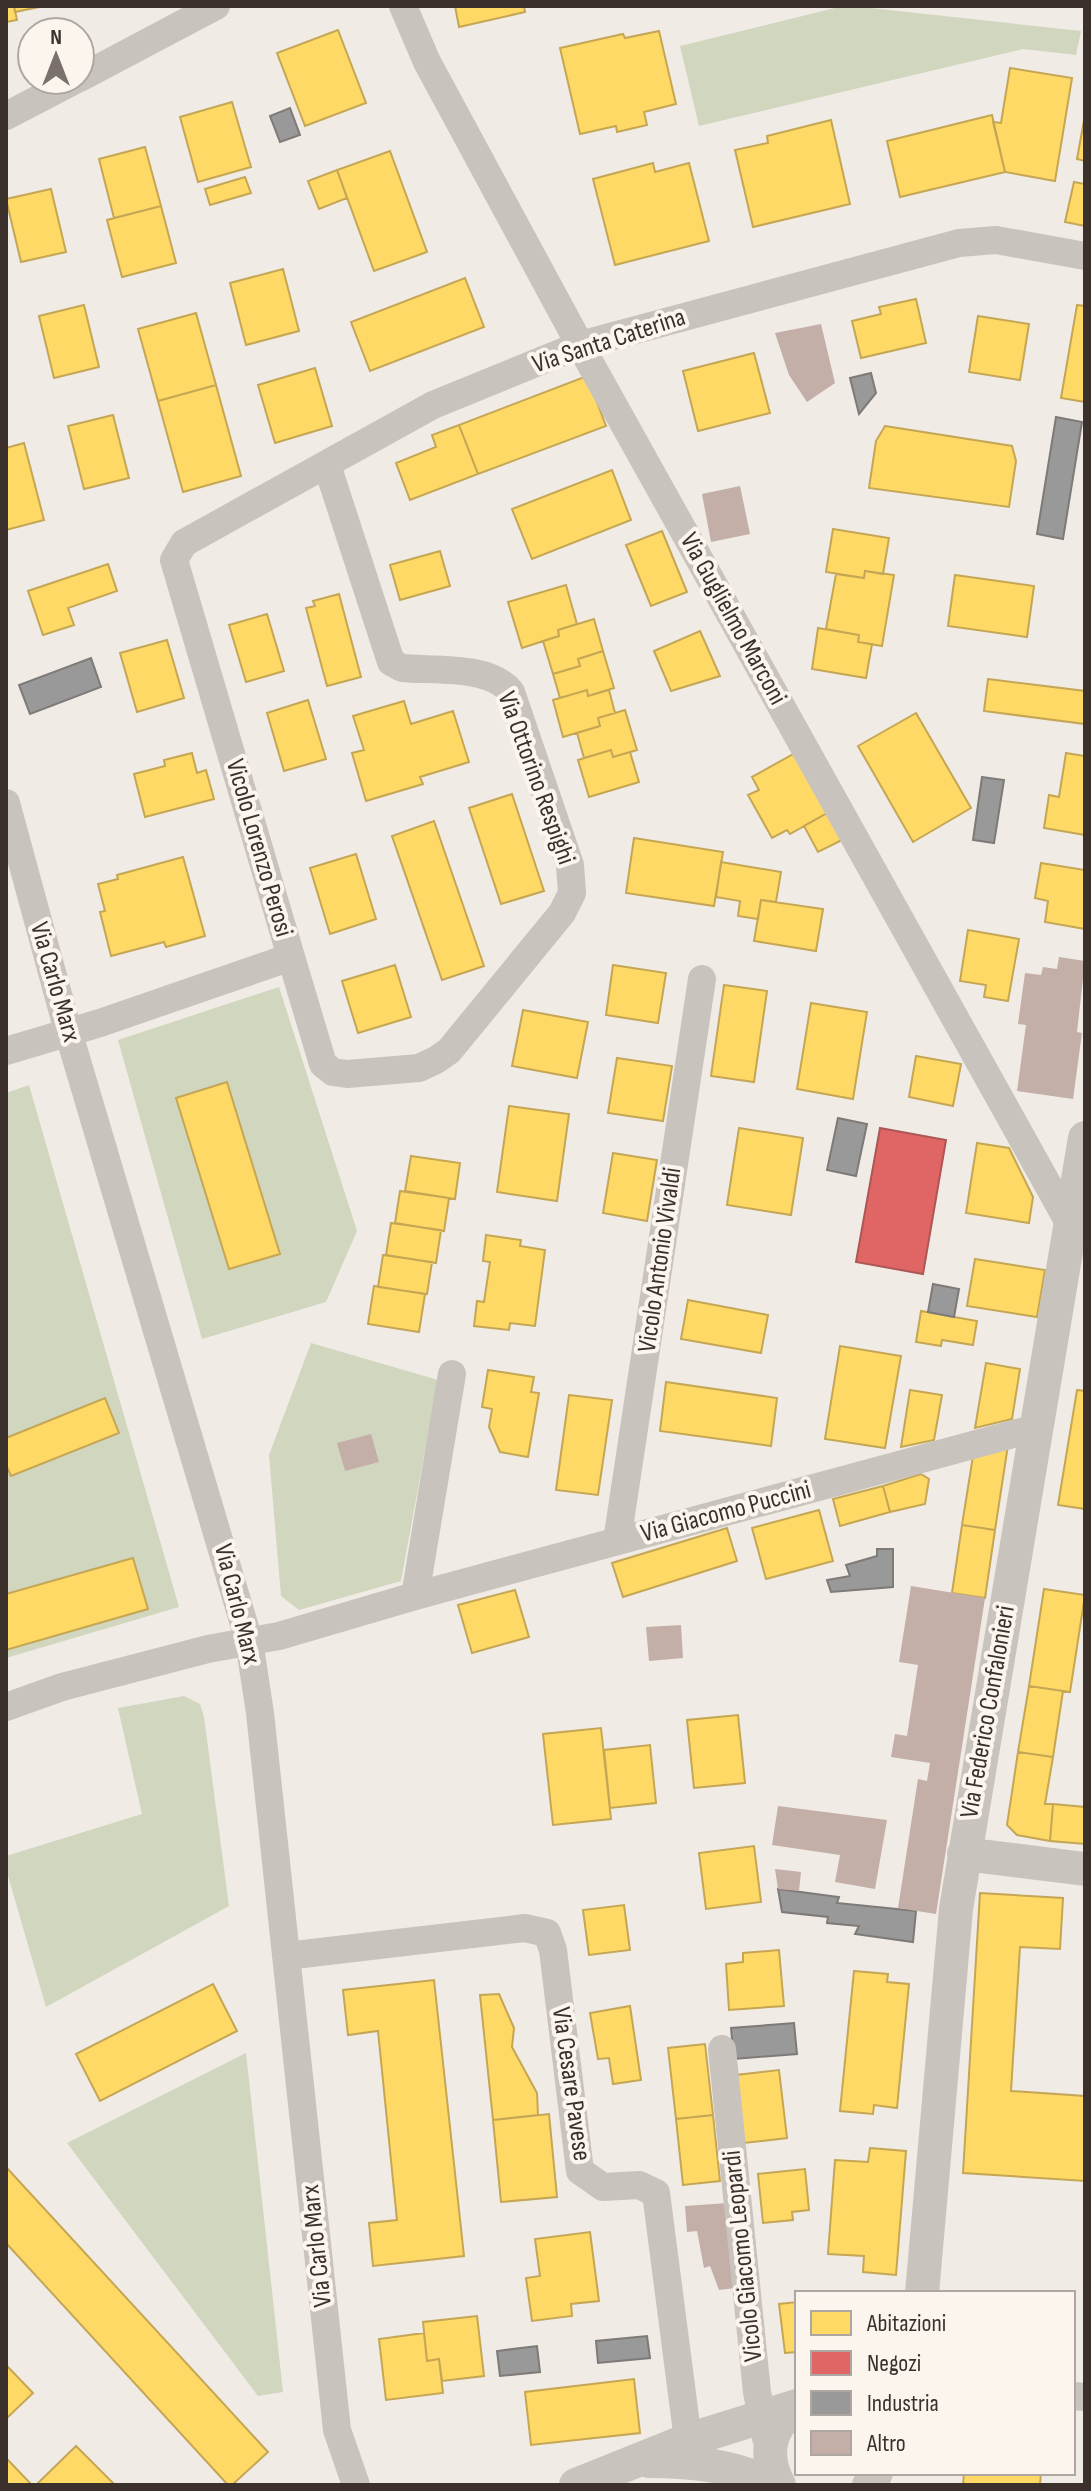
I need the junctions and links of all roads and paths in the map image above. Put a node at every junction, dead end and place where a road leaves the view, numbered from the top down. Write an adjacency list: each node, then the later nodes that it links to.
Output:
1 (216, 6): 3 (street)
2 (403, 6): 7 (street, Via Guglielmo Marconi)
3 (96, 69)
4 (45, 96): 5 (street)
5 (6, 116)
6 (1085, 256): 7 (street, Via Santa Caterina)
7 (580, 345): 8 (street, Via Santa Caterina); 16 (street, Via Guglielmo Marconi)
8 (327, 465): 9 (street, Via Santa Caterina); 11 (street, Via Ottorino Respighi)
9 (174, 560): 11 (street, Vicolo Lorenzo Perosi)
10 (6, 803): 13 (street, Via Carlo Marx)
11 (291, 957): 13 (street, Vicolo Lorenzo Perosi)
12 (702, 979): 19 (street, Vicolo Antonio Vivaldi)
13 (68, 1031): 14 (street, Vicolo Lorenzo Perosi); 21 (street, Via Carlo Marx)
14 (6, 1051)
15 (1085, 1138): 16 (street, Via Federico Confalonieri)
16 (1072, 1228): 18 (street, Via Federico Confalonieri)
17 (452, 1374): 20 (street)
18 (1036, 1428): 19 (street, Via Giacomo Puccini); 23 (street, Via Federico Confalonieri)
19 (617, 1541): 20 (street, Via Giacomo Puccini)
20 (415, 1596): 21 (street, Via Giacomo Puccini)
21 (249, 1641): 22 (street, Via Giacomo Puccini); 25 (street, Via Carlo Marx)
22 (6, 1707)
23 (964, 1854): 24 (street); 27 (street, Via Federico Confalonieri)
24 (1085, 1869)
25 (286, 1956): 31 (street, Via Carlo Marx); 32 (street, Via Cesare Pavese)
26 (722, 2049): 30 (street, Vicolo Giacomo Leopardi)
27 (921, 2291)
28 (795, 2407): 30 (street)
29 (795, 2408): 34 (street)
30 (763, 2416): 32 (street); 34 (street, Vicolo Giacomo Leopardi)
31 (337, 2430): 35 (street, Via Carlo Marx); 36 (street, Via Carlo Marx)
32 (688, 2440): 33 (street)
33 (641, 2461): 34 (street); 37 (street)
34 (774, 2477)
35 (336, 2485)
36 (356, 2485)
37 (576, 2485)

